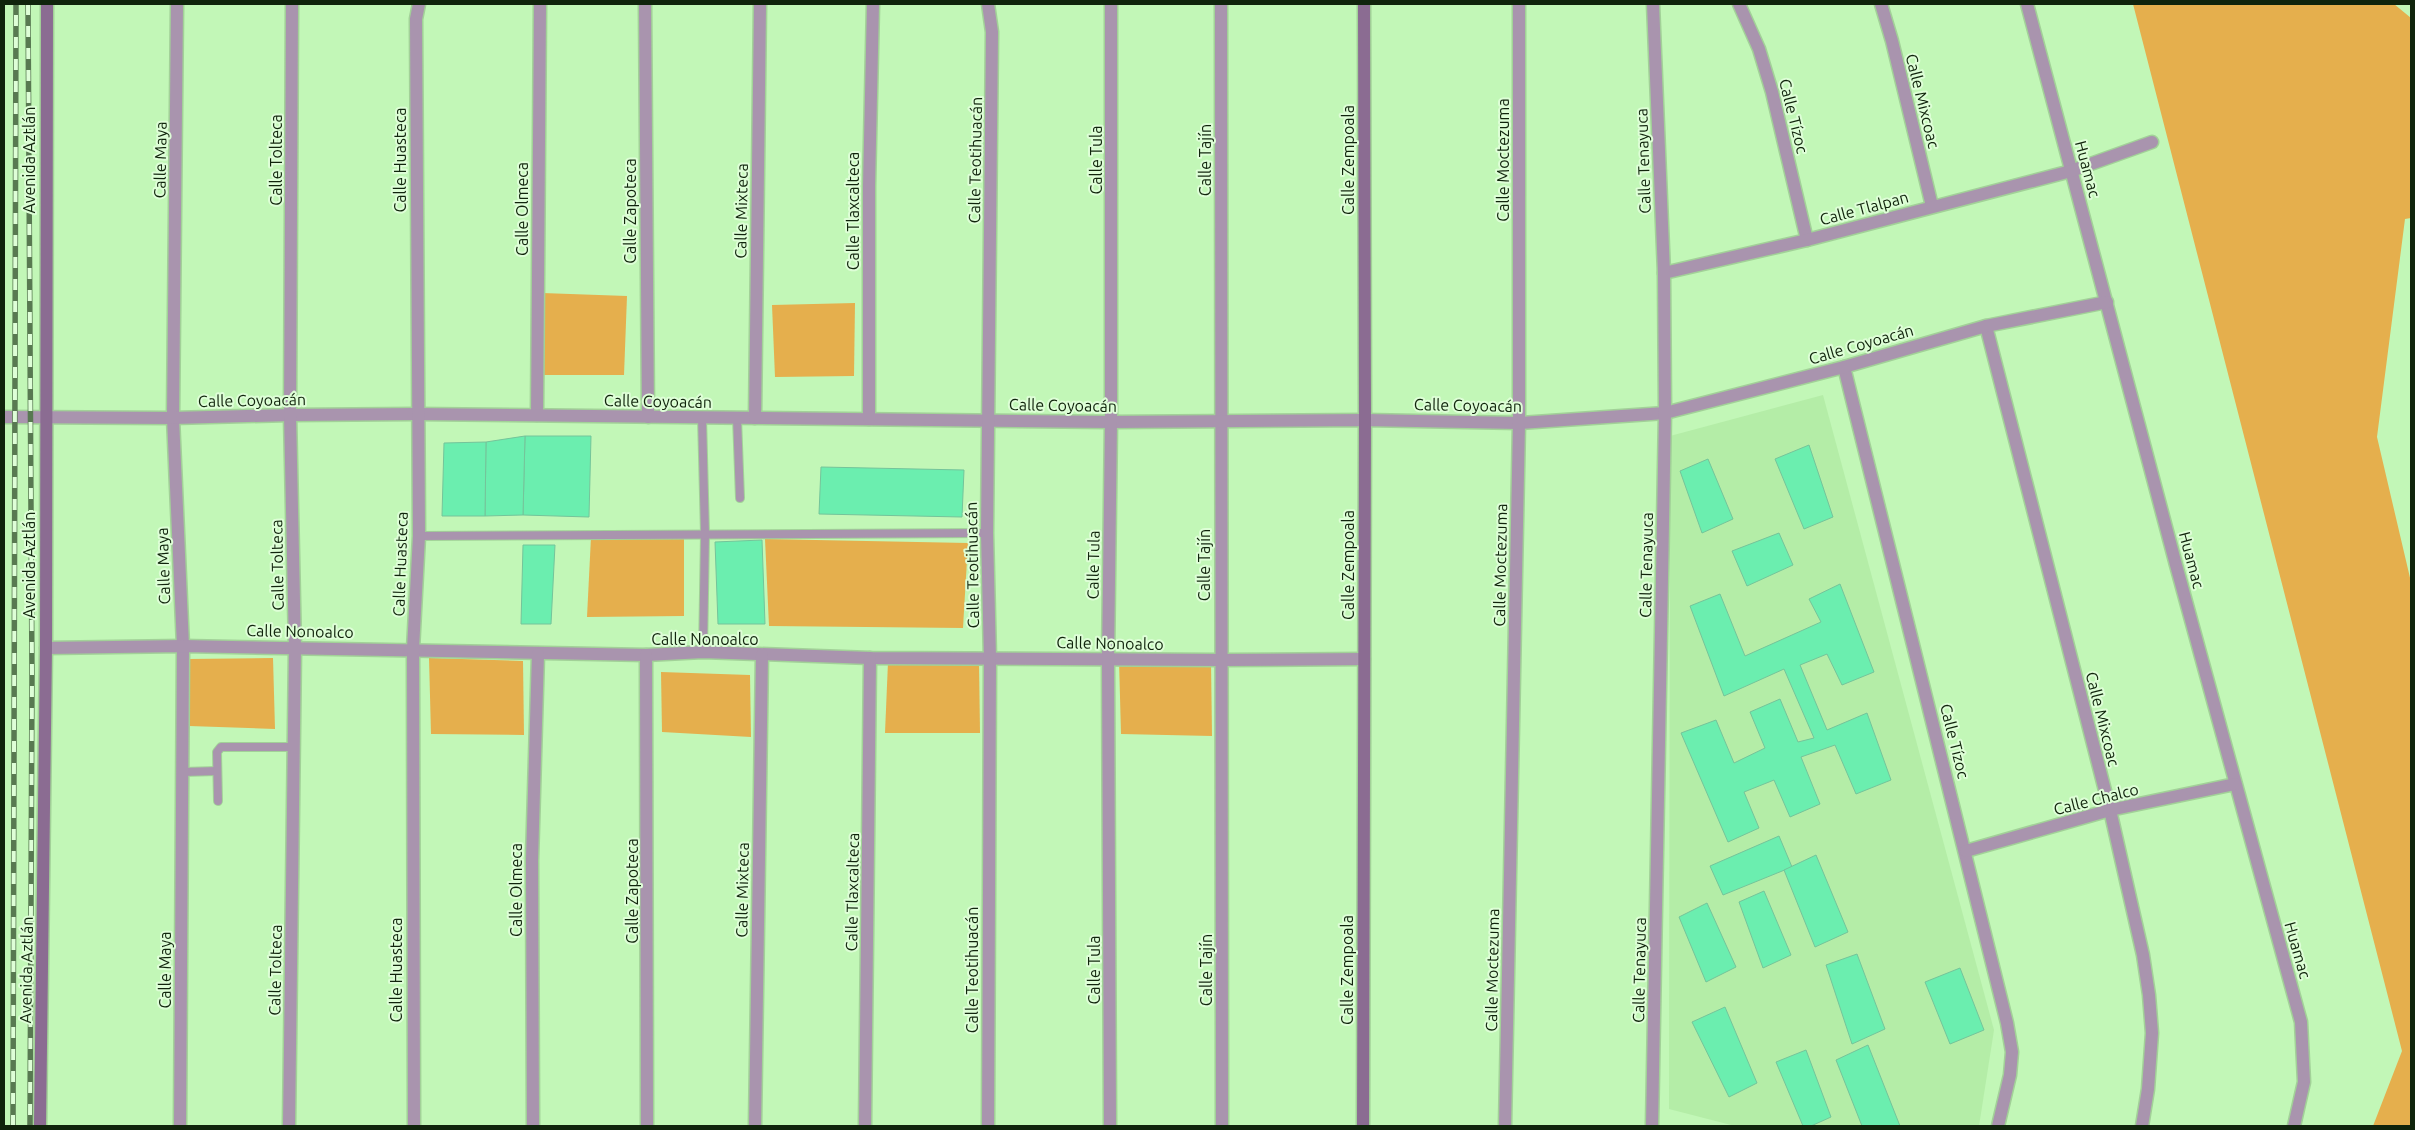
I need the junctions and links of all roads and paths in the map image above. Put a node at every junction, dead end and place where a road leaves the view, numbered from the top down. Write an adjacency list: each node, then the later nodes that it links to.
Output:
1 (47, 4): 30 (street, Avenida Aztlán)
2 (177, 4): 34 (street, Calle Maya)
3 (292, 4): 27 (street, Calle Tolteca)
4 (419, 4): 28 (street, Calle Huasteca)
5 (540, 4): 29 (street, Calle Olmeca)
6 (645, 4): 32 (street, Calle Zapoteca)
7 (760, 4): 36 (street, Calle Mixteca)
8 (873, 4): 37 (street, Calle Tlaxcalteca)
9 (988, 4): 38 (street, Calle Teotihuacán)
10 (1111, 4): 41 (street, Calle Tula)
11 (1221, 4): 39 (street, Calle Tajín)
12 (1364, 4): 40 (street, Calle Zempoala)
13 (1519, 4): 42 (street, Calle Moctezuma)
14 (1653, 4): 22 (street, Calle Tenayuca)
15 (1739, 4): 21 (street, Calle Tízoc)
16 (1881, 4): 20 (street, Calle Mixcoac)
17 (2027, 4): 19 (street, Huamac)
18 (2152, 142): 19 (street, Calle Tlalpan)
19 (2071, 170): 20 (street, Calle Tlalpan); 23 (street, Huamac)
20 (1932, 206): 21 (street, Calle Tlalpan)
21 (1807, 240): 22 (street, Calle Tlalpan)
22 (1664, 273): 26 (street, Calle Tenayuca)
23 (2107, 302): 24 (street, Calle Coyoacán); 63 (street, Huamac)
24 (1986, 326): 25 (street, Calle Coyoacán); 65 (street, Calle Mixcoac)
25 (1844, 367): 26 (street, Calle Coyoacán); 66 (street, Calle Tízoc)
26 (1665, 413): 42 (street, Calle Coyoacán); 80 (street, Calle Tenayuca)
27 (290, 414): 28 (street, Calle Coyoacán); 34 (street, Calle Coyoacán); 49 (street, Calle Tolteca)
28 (417, 414): 29 (street, Calle Coyoacán); 46 (street, Calle Huasteca)
29 (537, 415): 32 (street, Calle Coyoacán)
30 (45, 416): 31 (street, Calle Coyoacán); 34 (street, Calle Coyoacán); 48 (street, Avenida Aztlán)
31 (4, 417)
32 (648, 417): 33 (street, Calle Coyoacán)
33 (702, 417): 35 (street, Calle Coyoacán); 45 (lane)
34 (173, 418): 47 (street, Calle Maya)
35 (737, 418): 36 (street, Calle Coyoacán); 43 (lane)
36 (755, 418): 37 (street, Calle Coyoacán)
37 (869, 419): 38 (street, Calle Coyoacán)
38 (988, 420): 41 (street, Calle Coyoacán); 44 (street, Calle Teotihuacán)
39 (1220, 420): 40 (street, Calle Coyoacán); 41 (street, Calle Coyoacán); 59 (street, Calle Tajín)
40 (1366, 420): 42 (street, Calle Coyoacán); 58 (street, Calle Zempoala)
41 (1111, 422): 57 (street, Calle Tula)
42 (1519, 423): 79 (street, Calle Moctezuma)
43 (740, 498)
44 (987, 533): 45 (lane); 56 (street, Calle Teotihuacán)
45 (705, 534): 46 (lane); 51 (lane)
46 (418, 536): 50 (street, Calle Huasteca)
47 (183, 646): 48 (street, Calle Nonoalco); 49 (street, Calle Nonoalco); 62 (street, Calle Maya)
48 (46, 648): 67 (street, Avenida Aztlán)
49 (294, 648): 50 (street, Calle Nonoalco); 60 (street, Calle Tolteca)
50 (413, 649): 52 (street, Calle Nonoalco); 70 (street, Calle Huasteca)
51 (703, 652): 53 (street, Calle Nonoalco); 54 (street, Calle Nonoalco)
52 (538, 654): 53 (street, Calle Nonoalco); 71 (street, Calle Olmeca)
53 (646, 655): 72 (street, Calle Zapoteca)
54 (762, 655): 55 (street, Calle Nonoalco); 73 (street, Calle Mixteca)
55 (870, 658): 56 (street, Calle Nonoalco); 74 (street, Calle Tlaxcalteca)
56 (990, 658): 57 (street, Calle Nonoalco); 75 (street, Calle Teotihuacán)
57 (1108, 659): 59 (street, Calle Nonoalco); 76 (street, Calle Tula)
58 (1364, 659): 59 (street, Calle Nonoalco); 78 (street, Calle Zempoala)
59 (1220, 660): 77 (street, Calle Tajín)
60 (293, 747): 61 (lane); 69 (street, Calle Tolteca)
61 (217, 771): 62 (lane); 64 (lane)
62 (183, 772): 68 (street, Calle Maya)
63 (2236, 784): 65 (street, Calle Chalco); 83 (street, Huamac)
64 (218, 801)
65 (2110, 810): 66 (street, Calle Chalco); 82 (street, Calle Mixcoac)
66 (1966, 851): 81 (street, Calle Tízoc)
67 (40, 1126)
68 (180, 1126)
69 (289, 1126)
70 (414, 1126)
71 (532, 1126)
72 (647, 1126)
73 (755, 1126)
74 (865, 1126)
75 (988, 1126)
76 (1110, 1126)
77 (1222, 1126)
78 (1363, 1126)
79 (1505, 1126)
80 (1652, 1126)
81 (1998, 1126)
82 (2142, 1126)
83 (2294, 1126)

